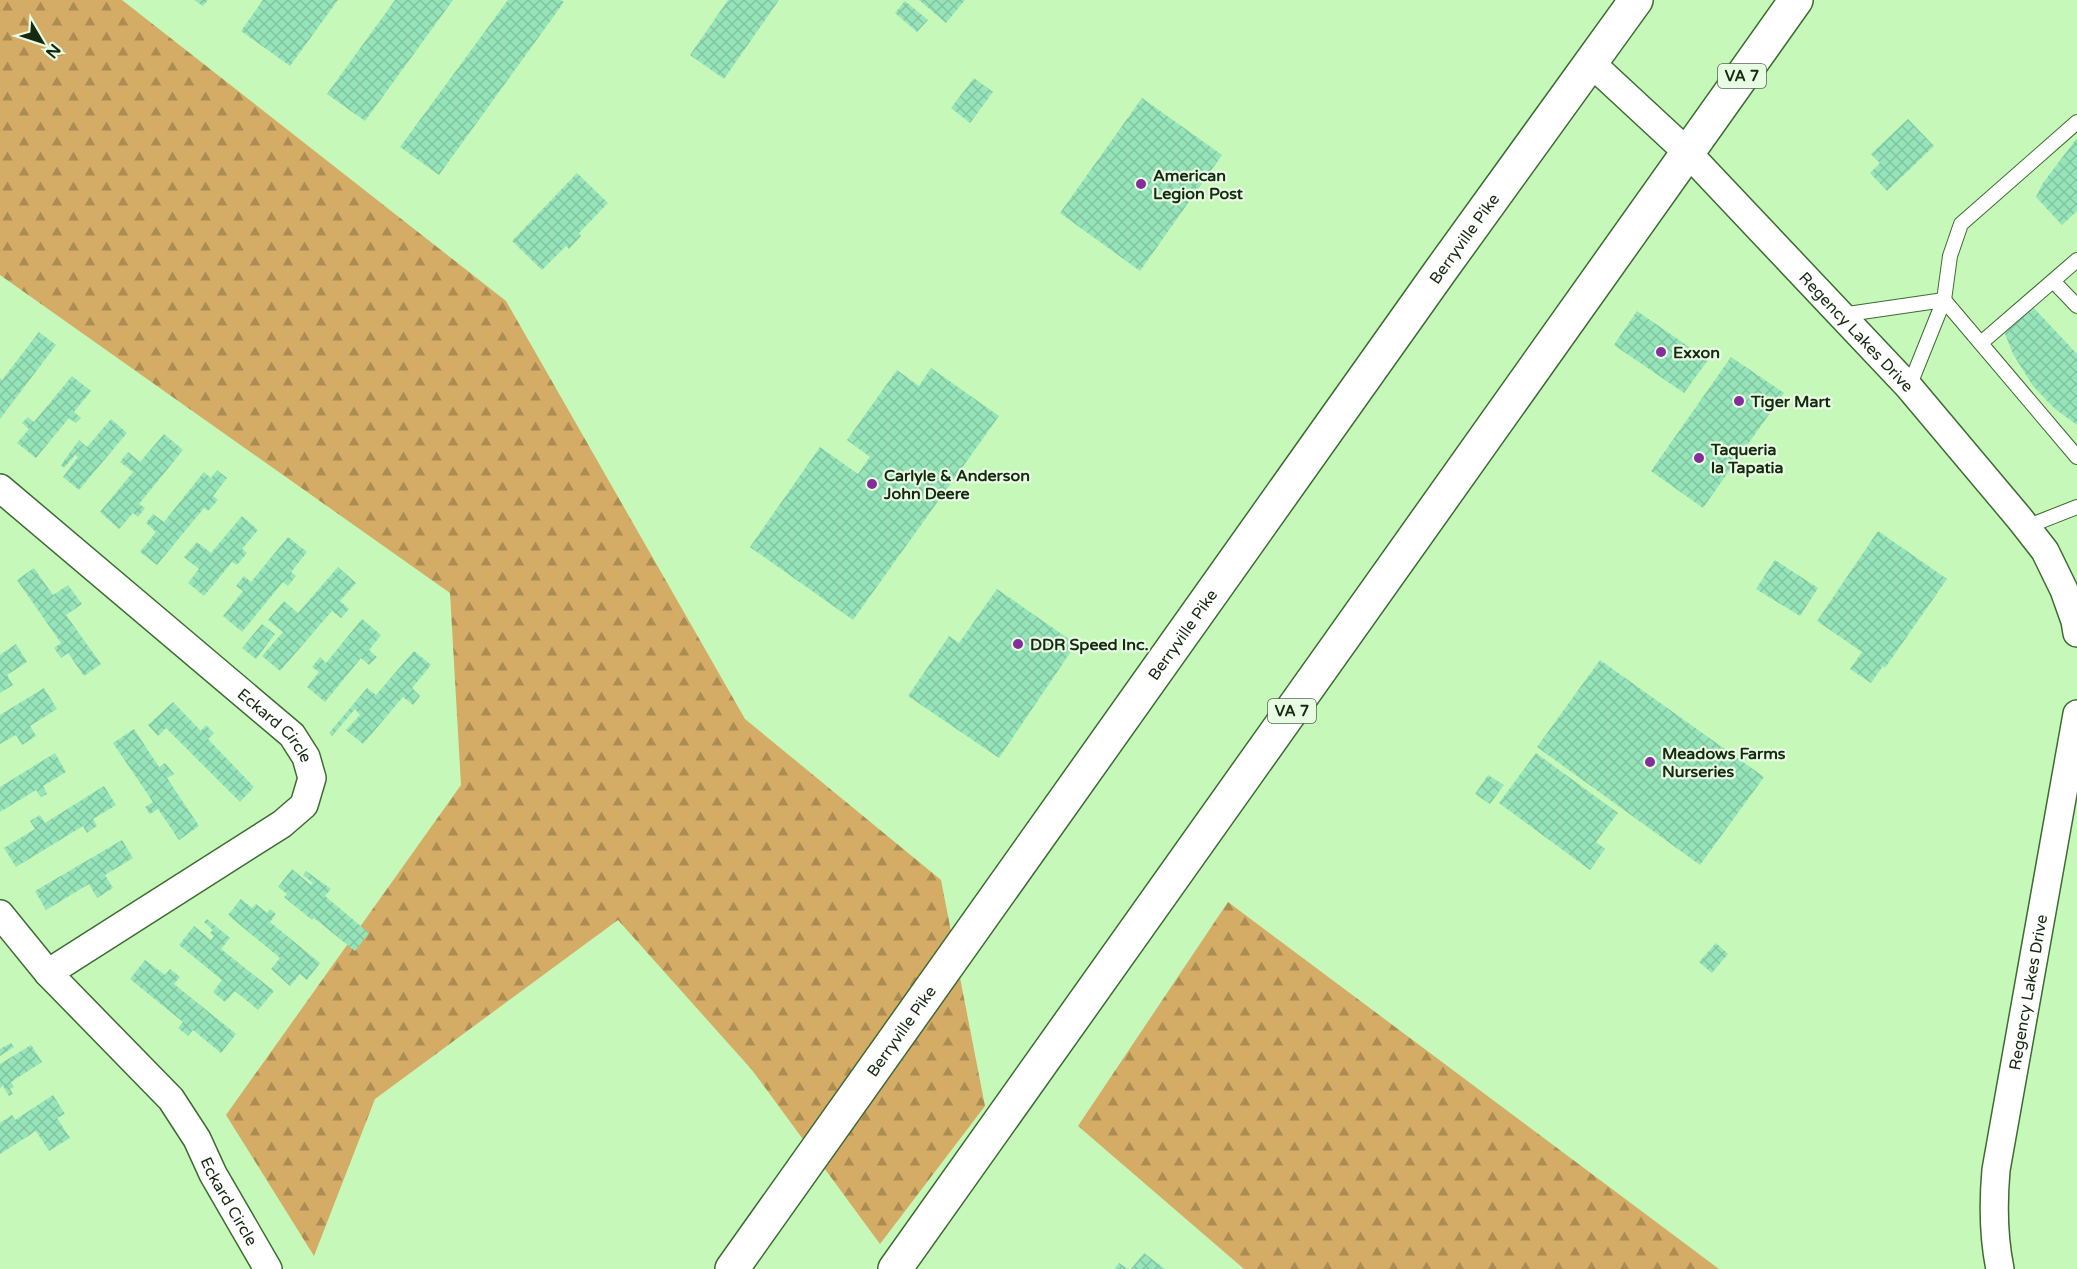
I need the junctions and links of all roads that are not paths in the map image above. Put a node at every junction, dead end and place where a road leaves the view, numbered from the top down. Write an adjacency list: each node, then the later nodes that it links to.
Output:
1 (1636, 0): 3 (highway, Berryville Pike)
2 (1796, 0): 5 (highway, VA 7)
3 (1591, 63): 5 (street, Regency Lakes Drive); 22 (highway, Berryville Pike)
4 (2077, 122): 8 (lane)
5 (1687, 152): 10 (street, Regency Lakes Drive); 23 (highway, VA 7)
6 (2077, 260): 7 (lane)
7 (2053, 281): 9 (lane); 11 (lane)
8 (1944, 300): 10 (lane); 11 (lane); 12 (lane)
9 (2077, 306)
10 (1841, 315): 12 (street, Regency Lakes Drive)
11 (1981, 343): 13 (lane)
12 (1909, 387): 16 (street, Regency Lakes Drive)
13 (2077, 457)
14 (0, 488): 20 (street, Eckard Circle)
15 (2077, 507): 16 (lane)
16 (2026, 526): 17 (street, Regency Lakes Drive)
17 (2077, 633)
18 (2077, 714): 24 (street, Regency Lakes Drive)
19 (0, 914): 20 (street, Eckard Circle)
20 (48, 973): 21 (street, Eckard Circle)
21 (268, 1269)
22 (732, 1269)
23 (895, 1269)
24 (2000, 1269)

